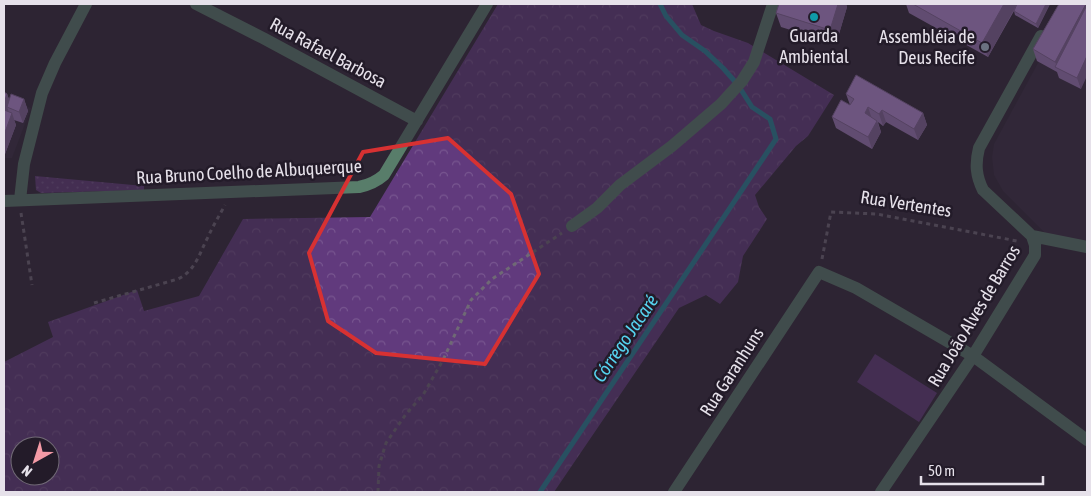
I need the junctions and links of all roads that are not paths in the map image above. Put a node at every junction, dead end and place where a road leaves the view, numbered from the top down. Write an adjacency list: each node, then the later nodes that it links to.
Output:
1 (86, 4): 8 (street)
2 (196, 4): 6 (street, Rua Rafael Barbosa)
3 (487, 4): 6 (street, Rua Bruno Coelho de Albuquerque)
4 (773, 4): 9 (street)
5 (1046, 29): 10 (street, Rua João Alves de Barros)
6 (417, 121): 8 (street, Rua Bruno Coelho de Albuquerque)
7 (4, 201): 8 (street, Rua Bruno Coelho de Albuquerque)
8 (21, 206)
9 (572, 226)
10 (1034, 240): 11 (street); 12 (street, Rua João Alves de Barros)
11 (1087, 247)
12 (972, 356): 13 (street); 14 (street, Rua Garanhuns); 15 (street, Rua João Alves de Barros)
13 (1087, 440)
14 (674, 492)
15 (882, 492)

